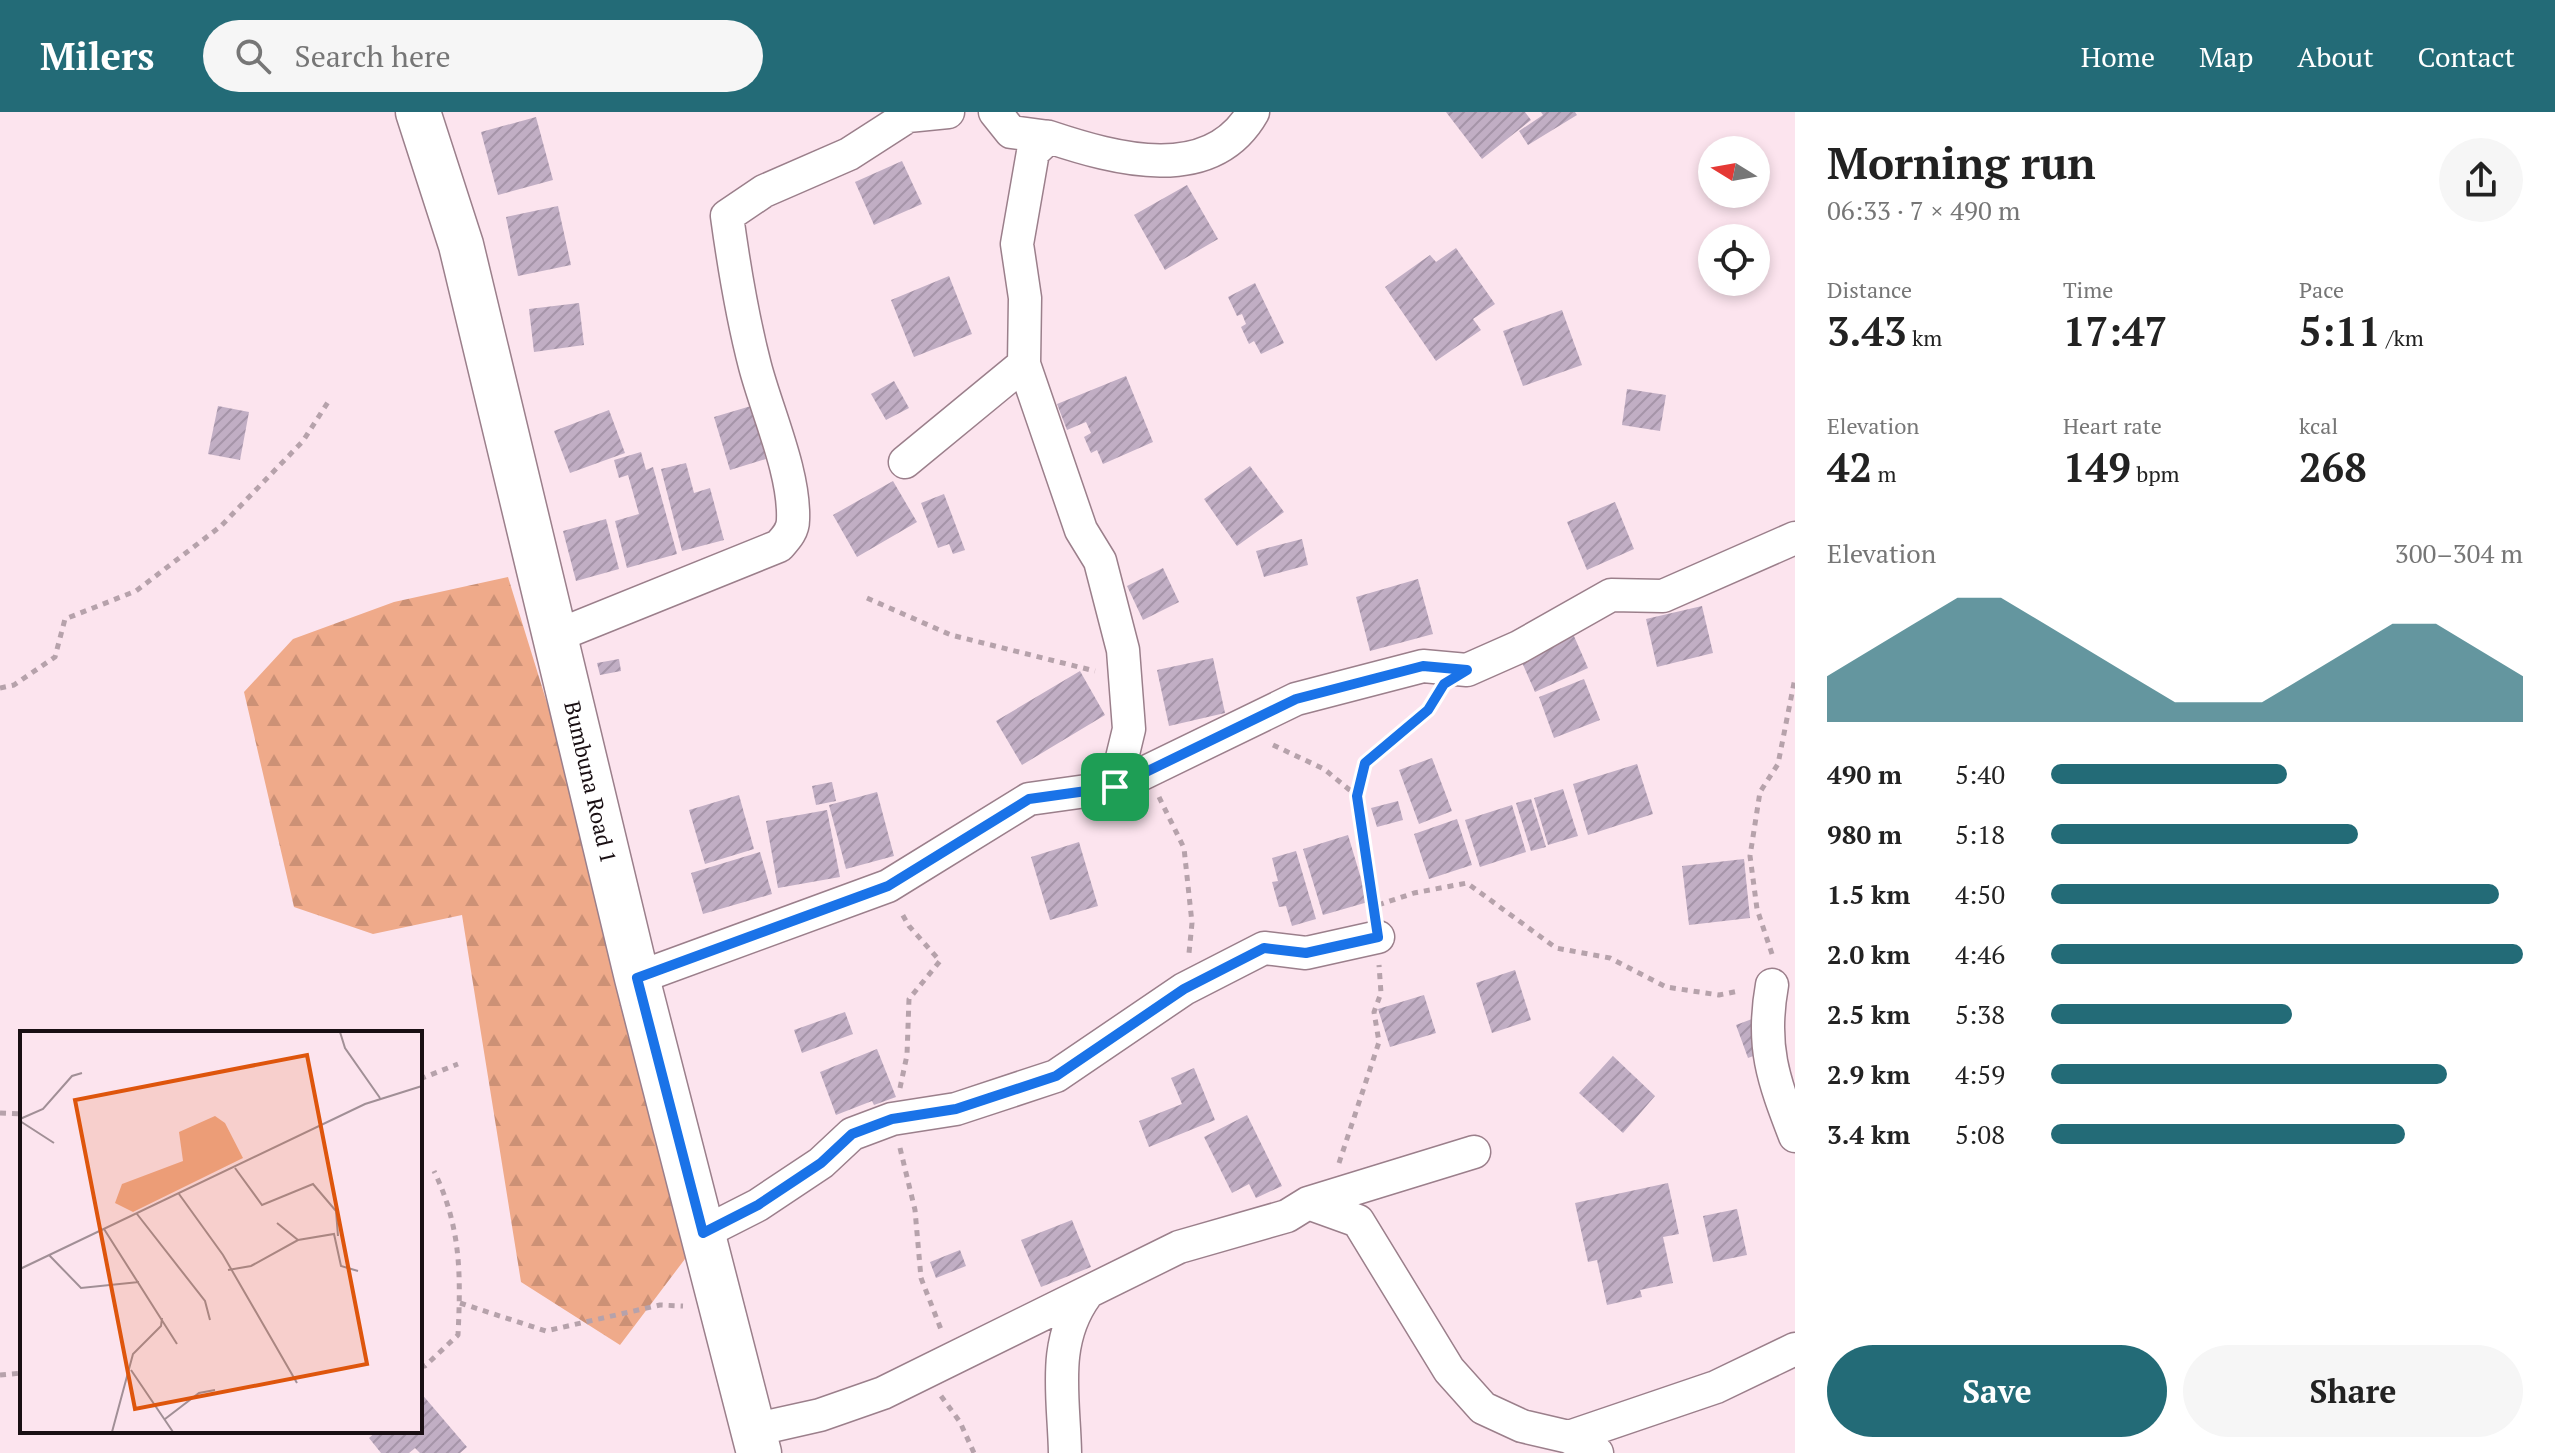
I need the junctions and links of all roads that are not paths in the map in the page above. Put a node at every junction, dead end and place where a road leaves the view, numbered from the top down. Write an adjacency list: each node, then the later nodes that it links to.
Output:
1 (418, 112): 9 (main road, Bumbuna Road 1)
2 (948, 112): 9 (street)
3 (995, 112): 5 (street)
4 (1253, 112): 5 (street)
5 (1049, 137): 6 (street)
6 (1024, 364): 7 (street); 10 (street)
7 (905, 462)
8 (1795, 538): 10 (street)
9 (556, 636): 12 (main road, Bumbuna Road 1)
10 (1115, 787): 12 (street)
11 (1376, 922): 17 (street)
12 (637, 978): 17 (main road, Bumbuna Road 1)
13 (1772, 985): 14 (street)
14 (1795, 1136)
15 (1474, 1152): 16 (street)
16 (1308, 1203): 18 (street); 21 (street)
17 (703, 1233): 20 (main road, Bumbuna Road 1)
18 (1086, 1295): 20 (street); 22 (street)
19 (1795, 1349): 21 (street)
20 (756, 1441)
21 (1583, 1445)
22 (1065, 1453)

